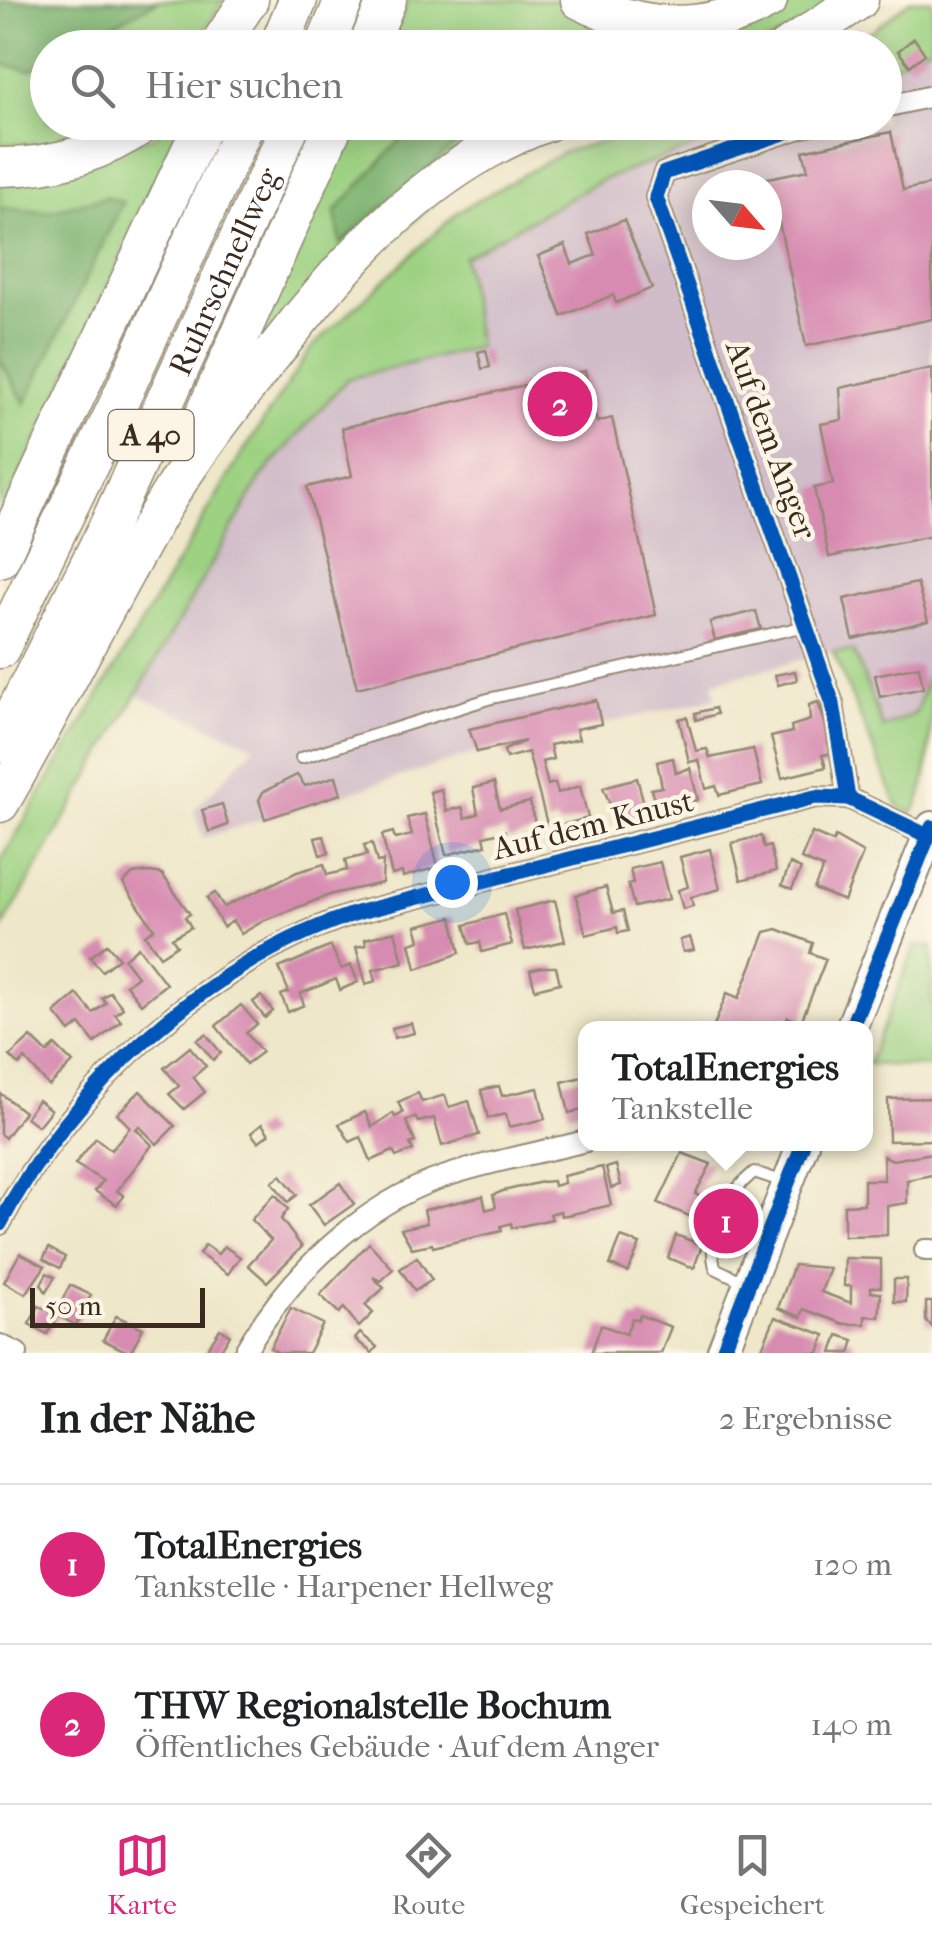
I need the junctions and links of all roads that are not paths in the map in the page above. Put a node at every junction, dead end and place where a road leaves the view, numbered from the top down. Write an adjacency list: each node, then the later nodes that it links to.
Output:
1 (248, 0): 9 (highway)
2 (257, 0): 10 (highway)
3 (298, 0): 11 (highway)
4 (344, 0): 12 (highway)
5 (387, 0): 13 (highway)
6 (580, 0): 7 (highway)
7 (768, 0)
8 (859, 0): 14 (highway)
9 (229, 30)
10 (244, 30)
11 (286, 30)
12 (332, 30)
13 (374, 30)
14 (814, 30)
15 (932, 96): 16 (street)
16 (902, 103)
17 (119, 140): 24 (highway)
18 (196, 140): 26 (highway)
19 (238, 140): 28 (highway, Ruhrschnellweg / A 40)
20 (284, 140): 29 (highway, Ruhrschnellweg / A 40)
21 (327, 140): 25 (highway)
22 (506, 140): 25 (highway)
23 (763, 140): 27 (street, Auf dem Anger)
24 (0, 167)
25 (142, 545): 32 (highway)
26 (0, 558)
27 (807, 625): 30 (lane); 31 (street, Auf dem Anger)
28 (0, 649)
29 (0, 743)
30 (301, 758)
31 (848, 798): 33 (street); 38 (street, Auf dem Knust)
32 (0, 803)
33 (930, 831): 34 (main road)
34 (854, 1021)
35 (578, 1143): 42 (street)
36 (800, 1151): 37 (main road)
37 (788, 1183): 39 (main road); 39 (lane)
38 (0, 1224)
39 (749, 1284): 43 (main road)
40 (0, 1345): 41 (street)
41 (17, 1353)
42 (244, 1353)
43 (722, 1353)

